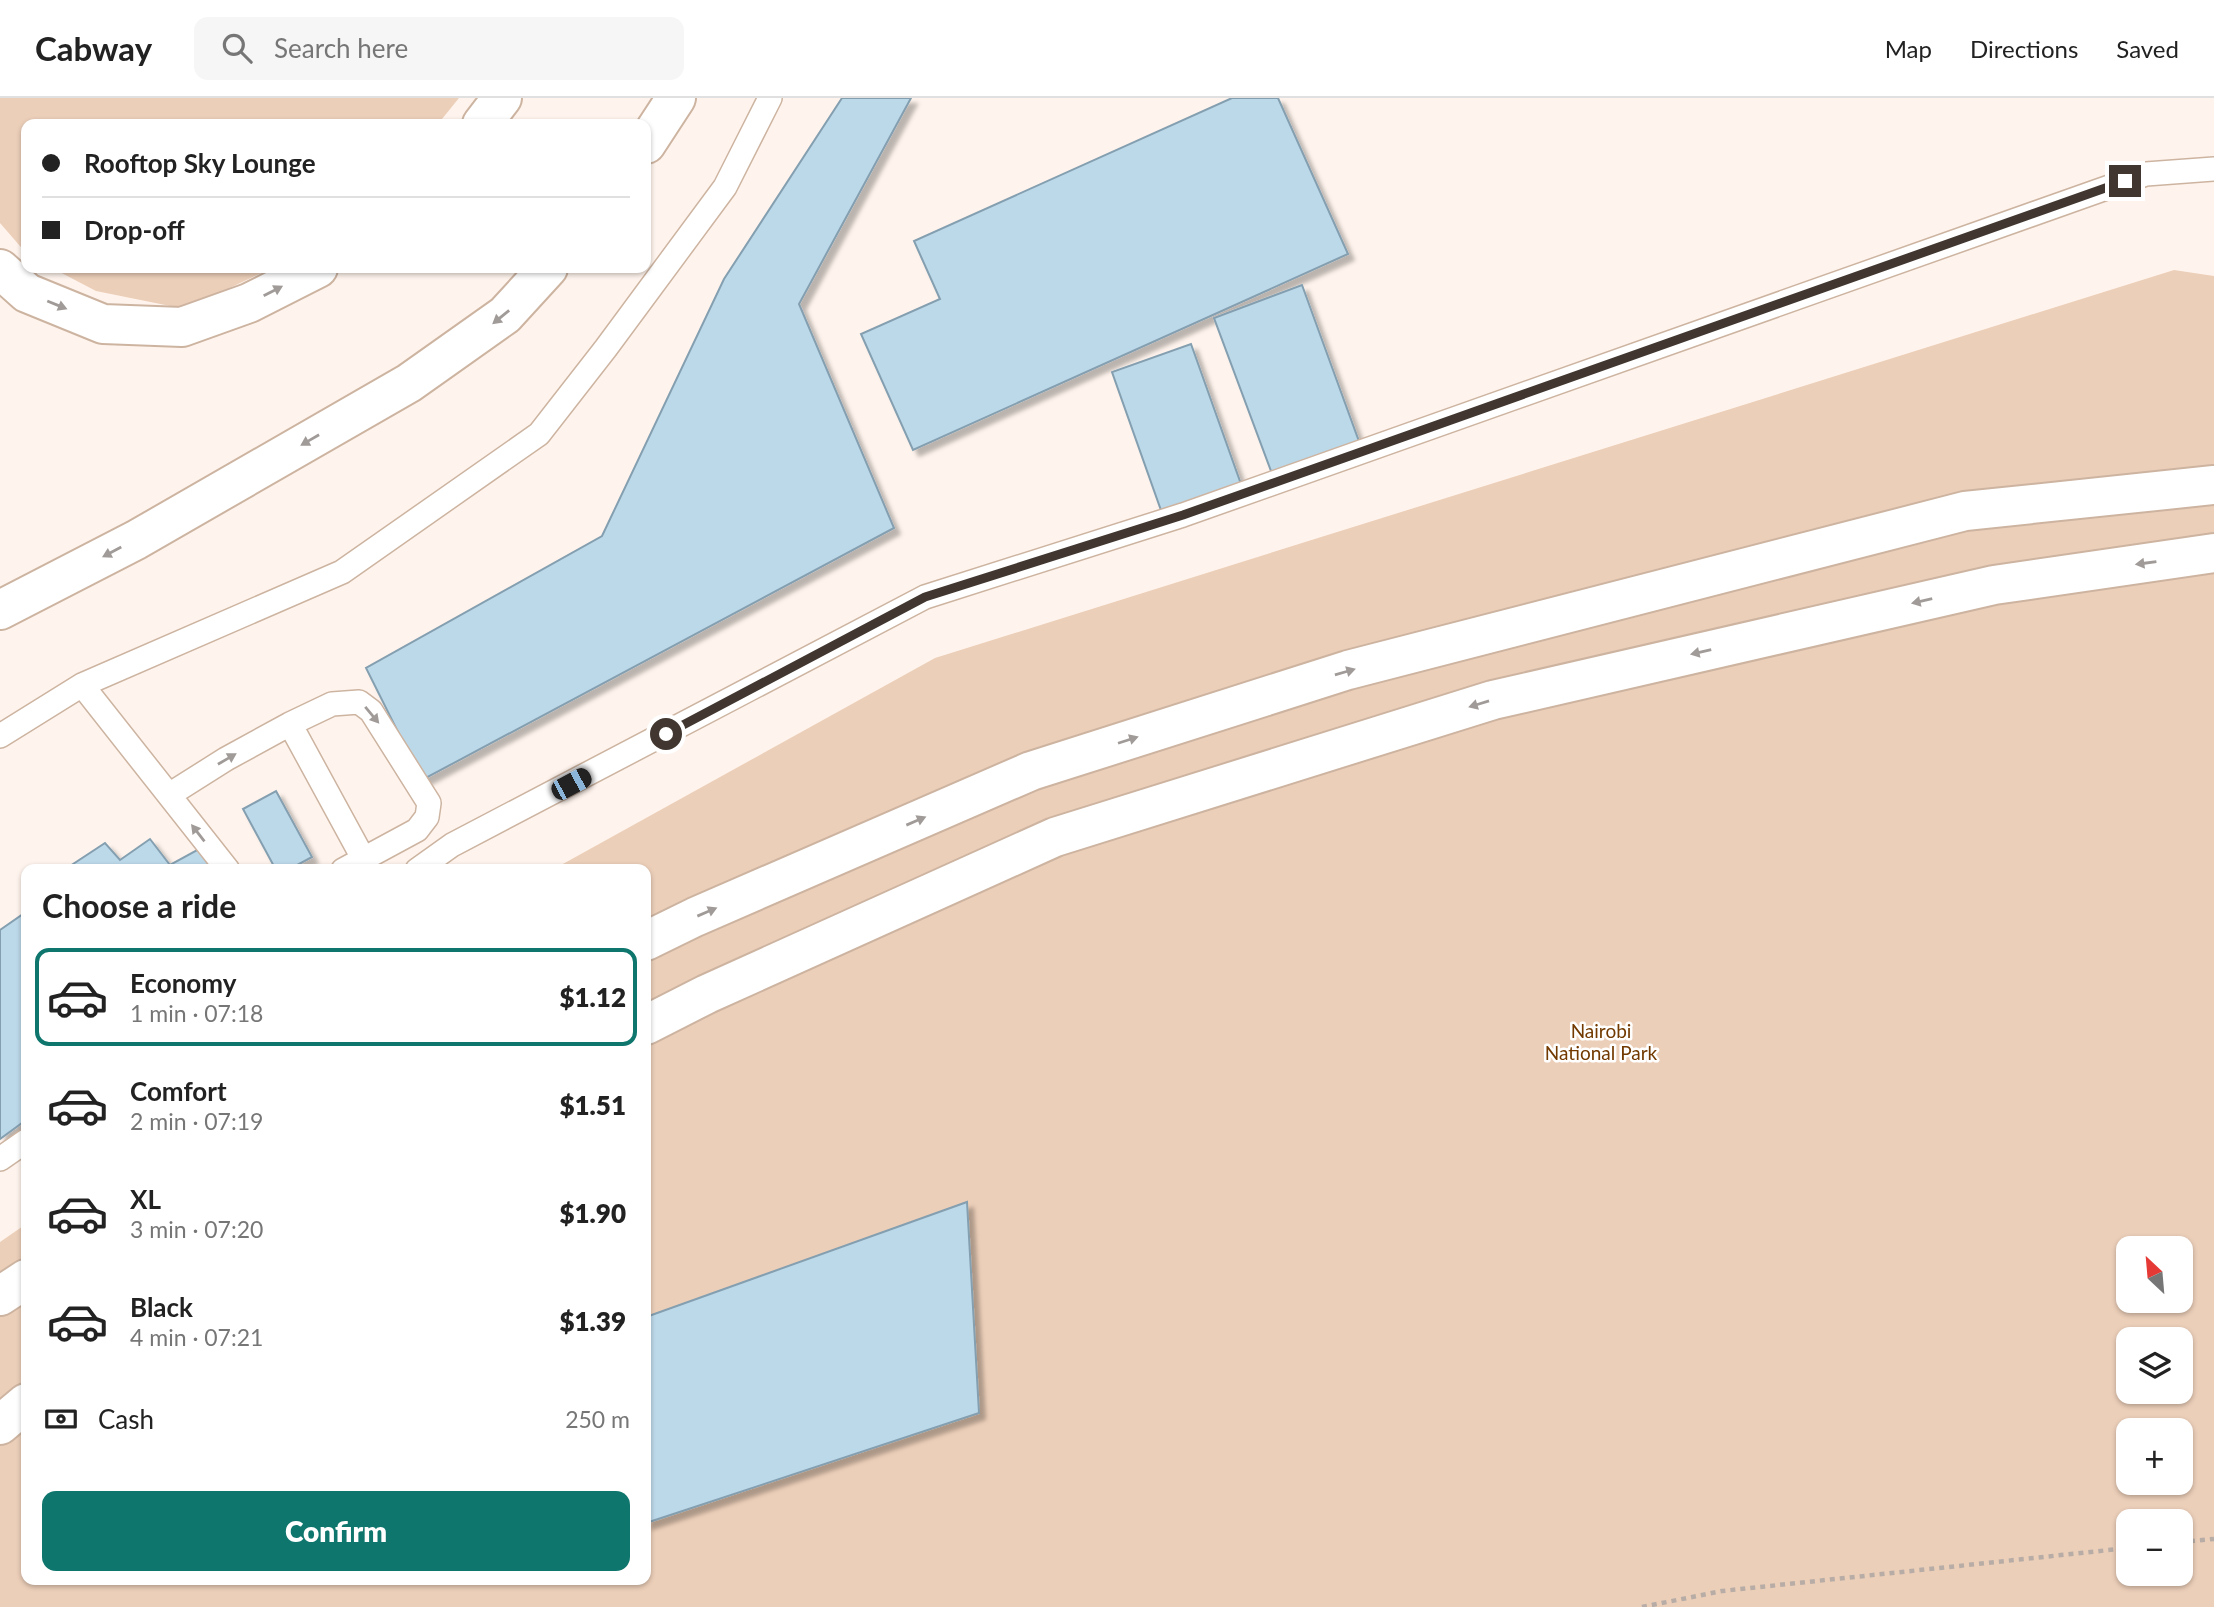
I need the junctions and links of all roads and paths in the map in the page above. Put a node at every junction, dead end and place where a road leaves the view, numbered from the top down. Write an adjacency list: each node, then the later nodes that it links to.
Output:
1 (502, 98): 4 (main road)
2 (676, 98): 5 (main road)
3 (770, 98): 13 (lane)
4 (486, 119)
5 (651, 136)
6 (2214, 169): 19 (lane)
7 (0, 269): 8 (main road, one-way to 8)
8 (308, 273)
9 (543, 273): 12 (main road, one-way to 12)
10 (2214, 485): 20 (main road, one-way to 10)
11 (2214, 553): 21 (main road, one-way to 21)
12 (0, 610)
13 (82, 685): 15 (lane); 16 (lane)
14 (290, 724): 16 (lane, one-way to 14); 18 (lane); 18 (lane, one-way to 18)
15 (0, 736)
16 (169, 795): 17 (lane, one-way to 16)
17 (223, 864)
18 (353, 864)
19 (425, 864)
20 (651, 939)
21 (651, 1022)
22 (21, 1144): 23 (lane)
23 (0, 1159)
24 (21, 1282): 25 (main road)
25 (0, 1296)
26 (21, 1406): 27 (main road)
27 (0, 1425)
28 (2214, 1539): 29 (path)
29 (2193, 1541)
30 (2116, 1549): 31 (path)
31 (1642, 1607)

